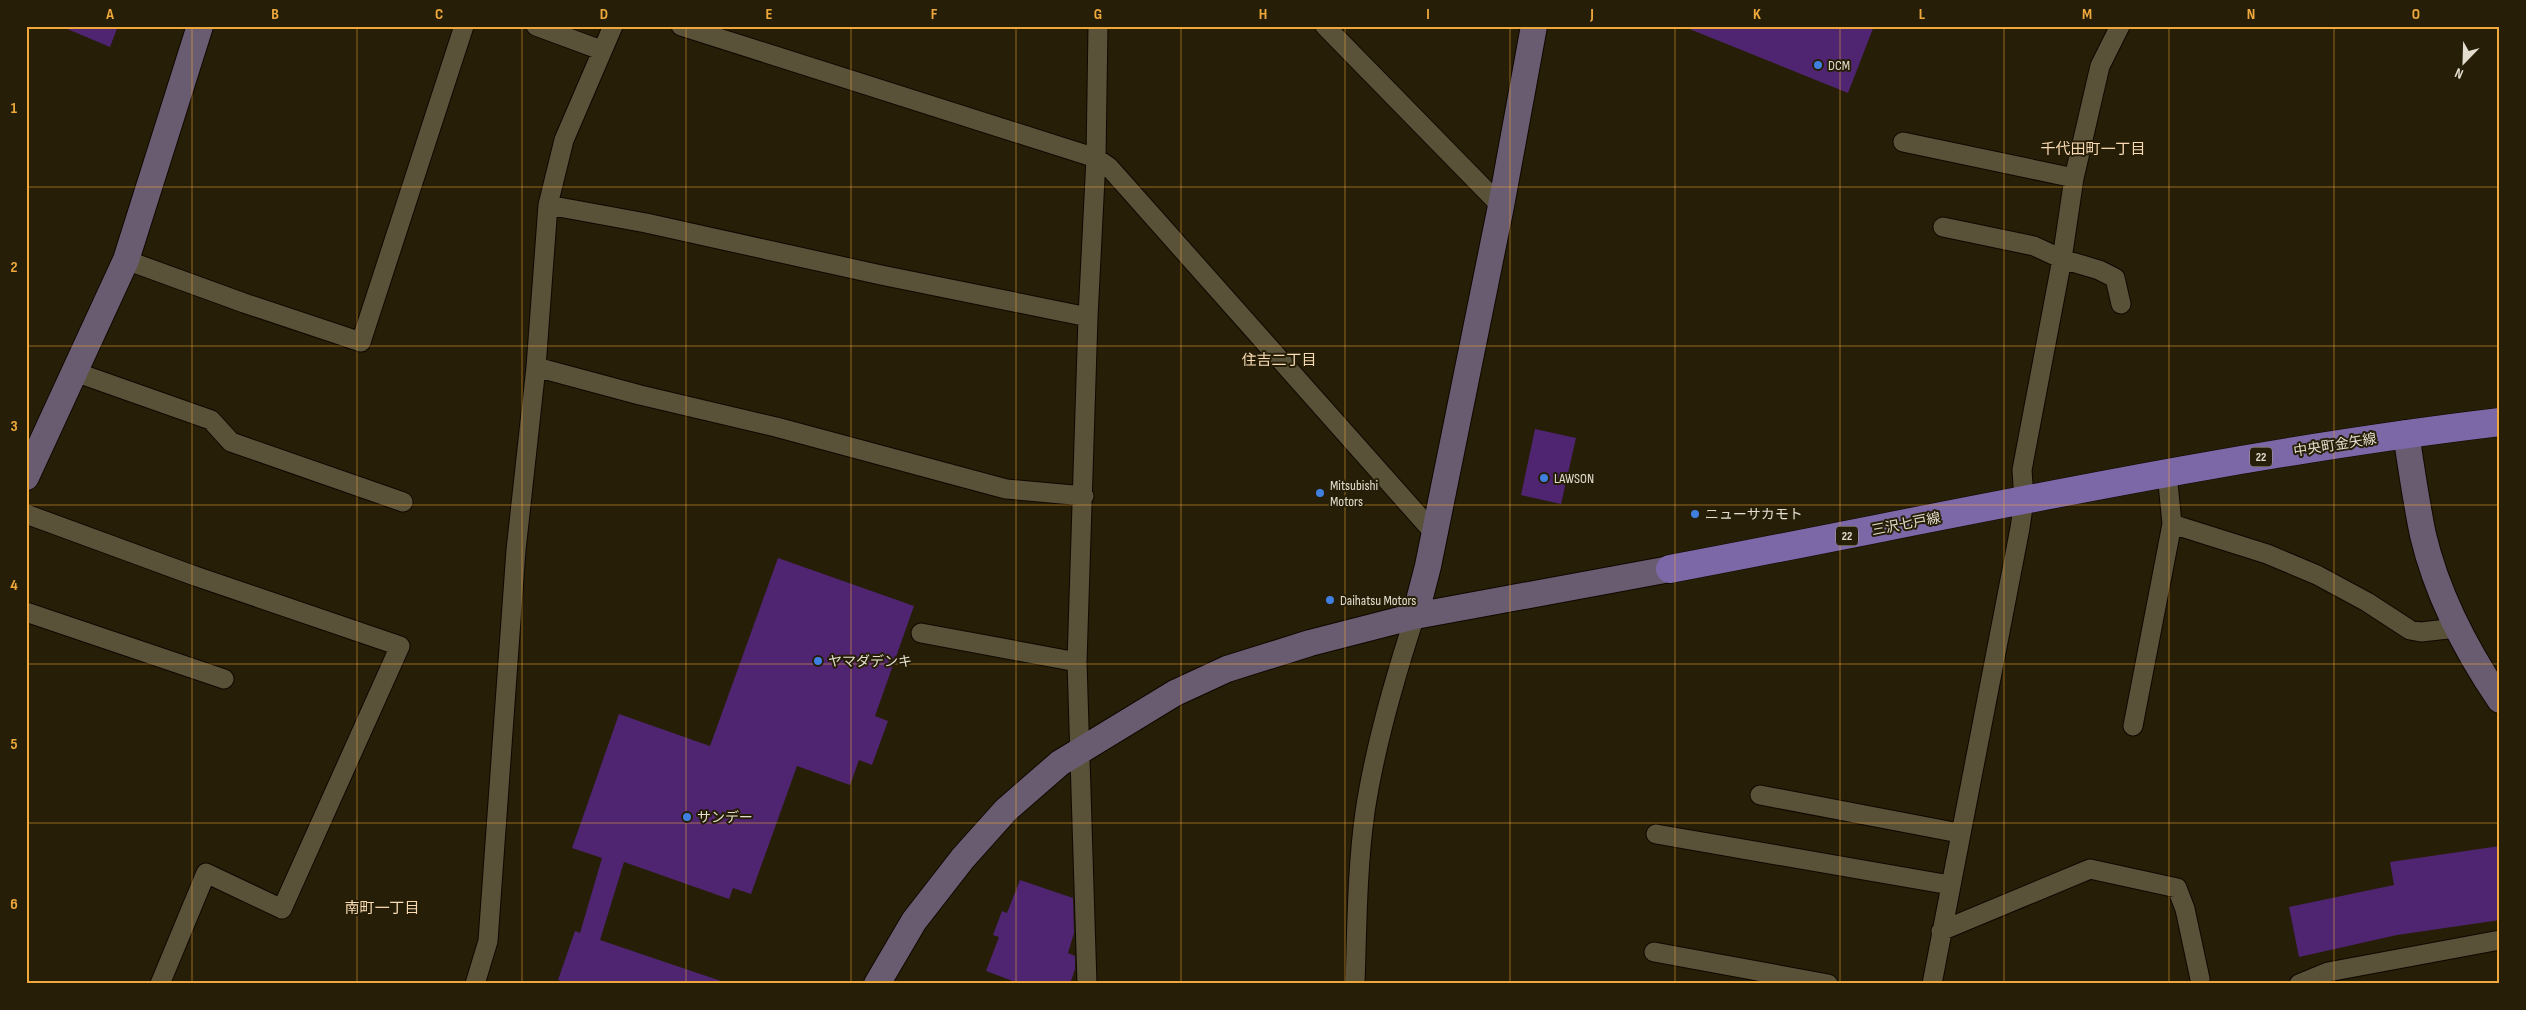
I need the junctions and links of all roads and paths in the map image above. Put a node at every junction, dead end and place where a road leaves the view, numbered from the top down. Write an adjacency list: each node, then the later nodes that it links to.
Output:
1 (200, 26): 18 (street)
2 (464, 26): 18 (street)
3 (536, 26): 10 (street)
4 (613, 26): 10 (street)
5 (681, 26): 12 (street)
6 (1098, 26): 12 (street)
7 (1325, 26): 15 (street)
8 (1534, 26): 15 (street)
9 (2120, 26): 13 (street)
10 (601, 50): 14 (street)
11 (1903, 142): 13 (street)
12 (1096, 158): 20 (street); 32 (street)
13 (2074, 178): 17 (street)
14 (548, 205): 20 (street); 21 (street)
15 (1501, 206): 32 (street)
16 (1943, 227): 17 (street)
17 (2062, 259): 19 (street); 28 (street)
18 (126, 260): 22 (street)
19 (2121, 304)
20 (1088, 316): 27 (street)
21 (536, 367): 27 (street); 52 (street)
22 (75, 372): 26 (street); 29 (street)
23 (2500, 422): 24 (main road, 中央町金矢線 / 22)
24 (2406, 433): 25 (main road, 中央町金矢線 / 22); 36 (street)
25 (2167, 473): 28 (main road, 中央町金矢線 / 22); 31 (street)
26 (26, 477)
27 (1084, 496): 38 (street)
28 (2024, 500): 33 (main road, 三沢七戸線 / 22); 44 (street)
29 (403, 502)
30 (26, 514): 51 (street)
31 (2172, 524): 36 (street); 41 (street)
32 (1434, 533): 35 (street)
33 (1670, 569): 35 (street)
34 (26, 612): 39 (street)
35 (1415, 616): 42 (street); 55 (street)
36 (2457, 628): 40 (street)
37 (921, 633): 38 (street)
38 (1078, 662): 42 (street)
39 (224, 679)
40 (2500, 700)
41 (2133, 726)
42 (1080, 751): 53 (street); 54 (street)
43 (1760, 795): 44 (street)
44 (1959, 833): 46 (street)
45 (1656, 834): 46 (street)
46 (1950, 885): 47 (street)
47 (1941, 931): 50 (street); 57 (street)
48 (2500, 940): 58 (street)
49 (1654, 952): 56 (street)
50 (2200, 980)
51 (160, 984)
52 (475, 984)
53 (877, 984)
54 (1087, 984)
55 (1355, 984)
56 (1828, 984)
57 (1932, 984)
58 (2299, 984)

